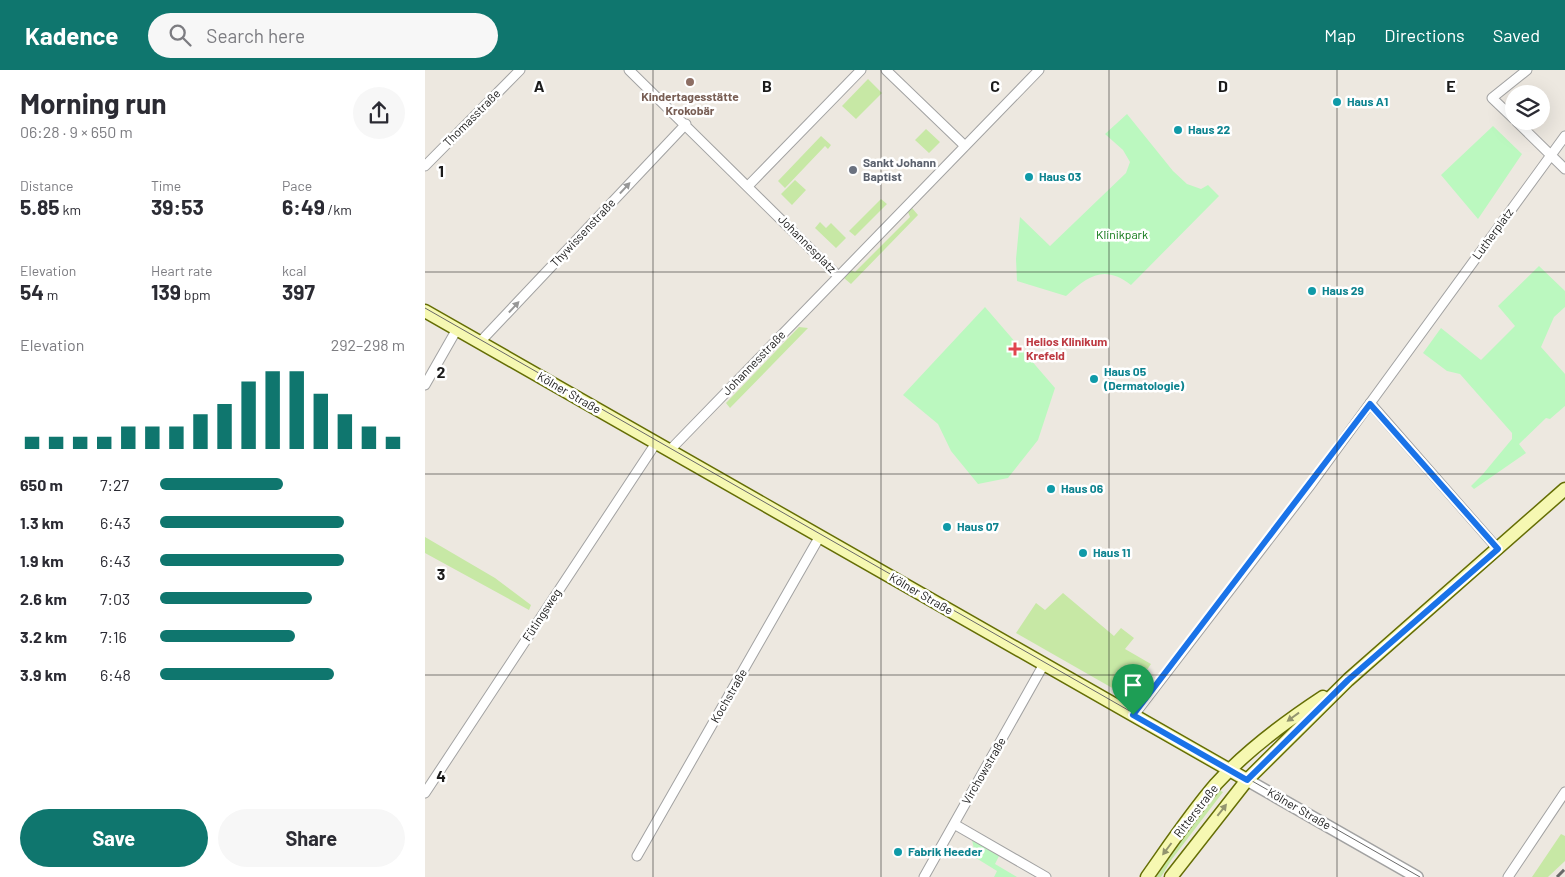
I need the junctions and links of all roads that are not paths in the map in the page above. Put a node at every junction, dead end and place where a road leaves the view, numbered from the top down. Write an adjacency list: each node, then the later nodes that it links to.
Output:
1 (520, 70): 15 (street, Thomasstraße)
2 (629, 70): 10 (street, Johannesplatz)
3 (861, 70): 17 (street)
4 (886, 70): 13 (street)
5 (1039, 70): 13 (street, Johannesplatz)
6 (1527, 70): 7 (street)
7 (1508, 85)
8 (1505, 88): 9 (street)
9 (1505, 110)
10 (686, 124): 17 (street, Johannesplatz); 21 (street, Thywissenstraße, one-way to 10)
11 (1525, 130): 14 (street)
12 (1565, 136): 14 (street, Lutherplatz)
13 (965, 146): 18 (street, Johannesplatz)
14 (1551, 156): 16 (street); 23 (street, Lutherplatz)
15 (425, 166)
16 (1565, 169)
17 (748, 186): 18 (street, Johannesplatz)
18 (838, 276): 25 (street, Johannesstraße)
19 (425, 311): 20 (main road, Kölner Straße)
20 (457, 329): 21 (main road, Kölner Straße); 22 (street)
21 (480, 342): 24 (main road, Kölner Straße)
22 (425, 386)
23 (1370, 404): 28 (street); 31 (street, Lutherplatz)
24 (656, 443): 25 (main road, Kölner Straße); 34 (street, Fütingsweg)
25 (670, 450): 27 (main road, Kölner Straße)
26 (1565, 489): 28 (main road, Ritterstraße)
27 (820, 536): 29 (main road, Kölner Straße); 37 (street, Kochstraße)
28 (1498, 549): 30 (main road, Ritterstraße)
29 (1044, 664): 31 (main road, Kölner Straße); 36 (street, Virchowstraße)
30 (1348, 680): 32 (main road, Ritterstraße, one-way to 32); 33 (main road, Ritterstraße)
31 (1133, 715): 32 (main road, Kölner Straße)
32 (1230, 770): 33 (main road, Kölner Straße); 40 (main road, Ritterstraße, one-way to 40)
33 (1247, 780): 41 (main road, Ritterstraße, one-way to 33); 42 (street, Kölner Straße)
34 (426, 788)
35 (1565, 792): 43 (street)
36 (954, 824): 38 (street, Virchowstraße); 39 (street)
37 (637, 856)
38 (924, 877)
39 (1046, 877)
40 (1147, 877)
41 (1171, 877)
42 (1417, 877)
43 (1508, 877)

